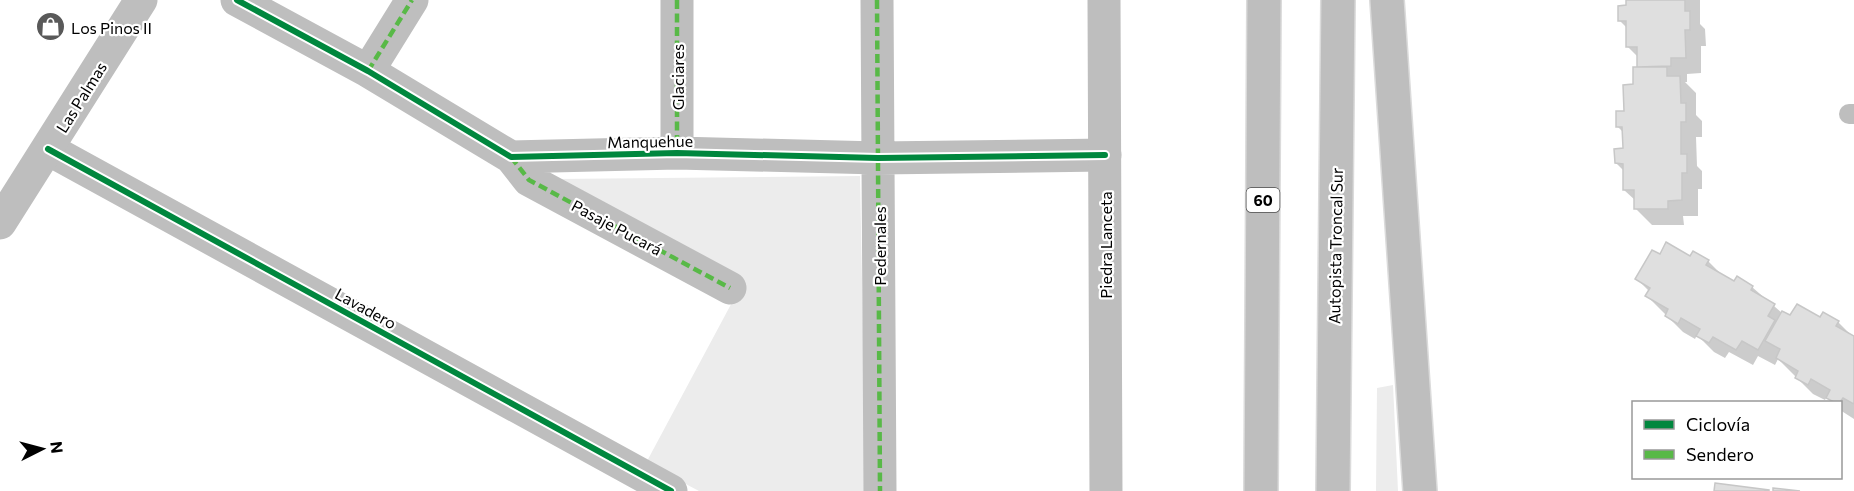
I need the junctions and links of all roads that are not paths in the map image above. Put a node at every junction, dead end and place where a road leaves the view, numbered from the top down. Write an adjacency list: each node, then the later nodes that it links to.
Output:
1 (141, 0): 11 (main road, Las Palmas)
2 (237, 0): 10 (main road)
3 (412, 0): 10 (main road)
4 (677, 0): 12 (main road, Glaciares)
5 (877, 0): 15 (main road, Pedernales)
6 (1104, 0): 13 (main road, Piedra Lanceta)
7 (1264, 0): 18 (main road, 60)
8 (1338, 0): 24 (main road, Autopista Troncal Sur)
9 (1387, 0): 25 (main road)
10 (368, 71): 14 (main road)
11 (48, 149): 16 (main road, Las Palmas); 19 (main road, Lavadero)
12 (677, 153): 14 (main road, Manquehue); 15 (main road, Manquehue)
13 (1105, 156): 15 (main road, Manquehue); 21 (main road, Piedra Lanceta)
14 (511, 157): 17 (main road, Pasaje Pucará)
15 (878, 158): 20 (main road, Pedernales)
16 (0, 223)
17 (730, 288)
18 (1262, 401): 22 (main road); 23 (main road, 60)
19 (671, 491)
20 (880, 491)
21 (1106, 491)
22 (1251, 491)
23 (1261, 491)
24 (1333, 491)
25 (1420, 491)

